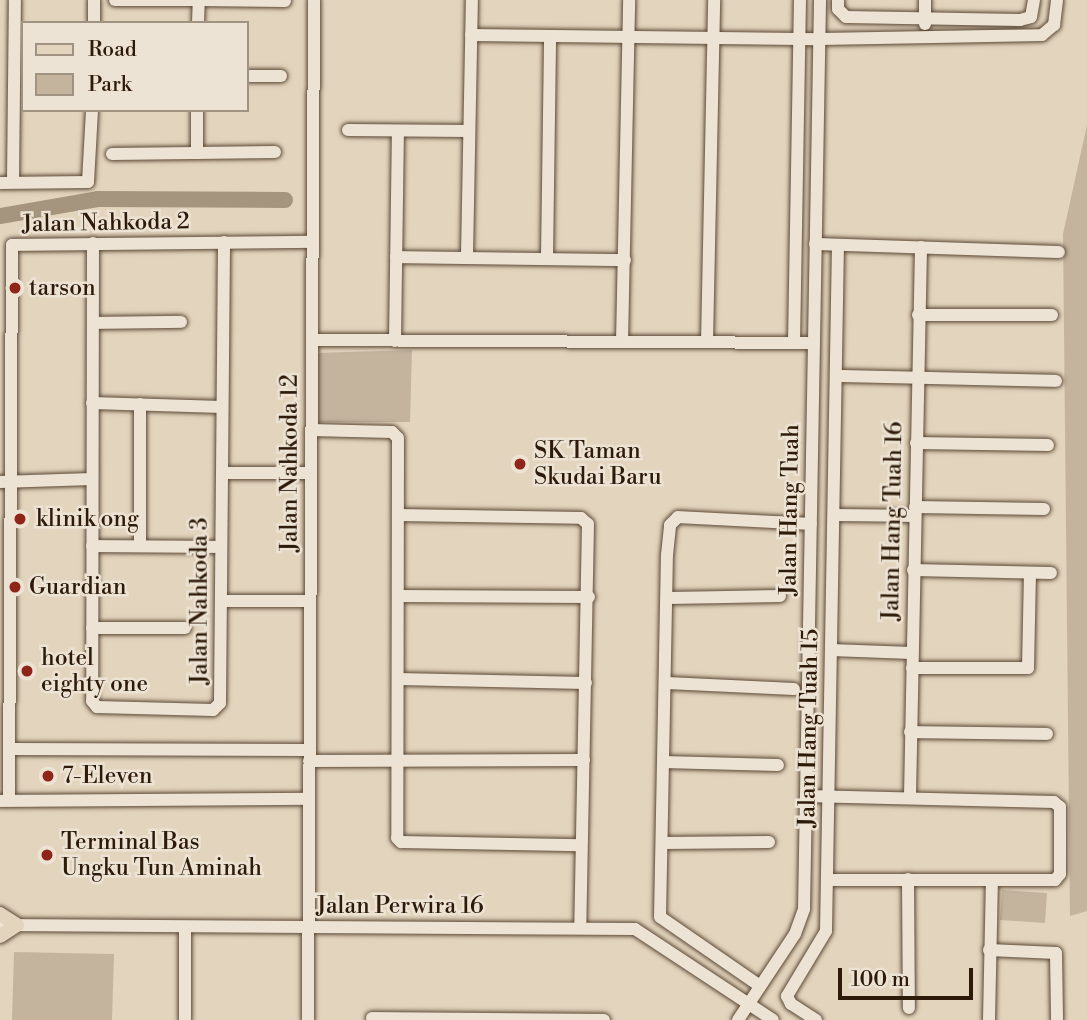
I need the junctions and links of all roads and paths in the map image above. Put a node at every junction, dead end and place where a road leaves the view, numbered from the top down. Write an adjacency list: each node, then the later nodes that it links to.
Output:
1 (15, 0): 36 (street)
2 (94, 0): 17 (street)
3 (115, 0): 4 (street)
4 (198, 0): 15 (street); 18 (street)
5 (314, 0): 38 (street, Jalan Nahkoda 12)
6 (472, 0): 19 (street)
7 (629, 0): 22 (street)
8 (714, 0): 23 (street)
9 (800, 0): 24 (street)
10 (820, 0): 25 (street, Jalan Hang Tuah)
11 (838, 0): 16 (street)
12 (925, 0): 16 (street)
13 (1034, 0): 16 (street)
14 (1057, 0): 20 (street)
15 (285, 1)
16 (925, 19): 20 (street)
17 (94, 21)
18 (198, 21)
19 (471, 35): 21 (street); 32 (street)
20 (926, 35): 25 (street)
21 (550, 36): 22 (street); 46 (street)
22 (629, 37): 23 (street); 47 (street)
23 (713, 38): 24 (street); 55 (street)
24 (800, 39): 25 (street); 56 (street)
25 (820, 39): 40 (street, Jalan Hang Tuah)
26 (248, 76): 27 (street)
27 (281, 76)
28 (92, 112): 36 (street)
29 (197, 112): 35 (street)
30 (348, 130): 31 (street)
31 (398, 131): 32 (street); 45 (street)
32 (469, 131): 44 (street)
33 (275, 152): 35 (street)
34 (112, 153): 35 (street)
35 (197, 153)
36 (6, 183)
37 (224, 242): 38 (street, Jalan Nahkoda 2); 39 (street, Jalan Nahkoda 2); 63 (street, Jalan Nahkoda 3)
38 (312, 242): 52 (street, Jalan Nahkoda 12)
39 (93, 243): 51 (street, Jalan Nahkoda 3); 70 (street, Jalan Nahkoda 2)
40 (816, 244): 41 (street); 57 (street, Jalan Hang Tuah)
41 (838, 245): 42 (street); 58 (street, Jalan Hang Tuah 15)
42 (921, 247): 43 (street); 48 (street, Jalan Hang Tuah 16)
43 (1059, 252)
44 (467, 255): 45 (street); 46 (street)
45 (396, 257): 53 (street)
46 (547, 258): 47 (street)
47 (625, 260): 54 (street)
48 (918, 315): 49 (street); 59 (street, Jalan Hang Tuah 16)
49 (1052, 315)
50 (181, 322): 51 (street)
51 (93, 323): 61 (street, Jalan Nahkoda 3)
52 (312, 340): 53 (street); 64 (street, Jalan Nahkoda 12)
53 (395, 341): 54 (street)
54 (622, 342): 55 (street)
55 (708, 342): 56 (street)
56 (794, 342): 57 (street)
57 (814, 343): 75 (street, Jalan Hang Tuah)
58 (837, 376): 59 (street); 74 (street, Jalan Hang Tuah 15)
59 (917, 377): 60 (street); 65 (street, Jalan Hang Tuah 16)
60 (1056, 381)
61 (92, 403): 62 (street); 69 (street, Jalan Nahkoda 3)
62 (140, 404): 63 (street); 77 (street)
63 (222, 407): 67 (street, Jalan Nahkoda 3)
64 (311, 430): 68 (street, Jalan Nahkoda 12); 73 (street)
65 (916, 443): 66 (street); 72 (street, Jalan Hang Tuah 16)
66 (1048, 445)
67 (222, 473): 68 (street); 78 (street, Jalan Nahkoda 3)
68 (311, 473): 87 (street, Jalan Nahkoda 12)
69 (92, 479): 70 (street); 76 (street, Jalan Nahkoda 3)
70 (5, 482): 99 (street, Jalan Nahkoda 2)
71 (1044, 509): 72 (street)
72 (914, 512): 74 (street); 79 (street, Jalan Hang Tuah 16)
73 (398, 515): 82 (street); 84 (street)
74 (835, 515): 90 (street, Jalan Hang Tuah 15)
75 (811, 524): 85 (street); 105 (street, Jalan Hang Tuah)
76 (92, 546): 77 (street); 88 (street, Jalan Nahkoda 3)
77 (141, 546): 78 (street)
78 (221, 547): 86 (street, Jalan Nahkoda 3)
79 (913, 570): 80 (street); 91 (street, Jalan Hang Tuah 16)
80 (1030, 573): 81 (street); 92 (street)
81 (1051, 573)
82 (398, 596): 84 (street); 93 (street)
83 (780, 596): 85 (street)
84 (589, 597): 94 (street)
85 (668, 598): 95 (street)
86 (221, 601): 87 (street); 88 (street, Jalan Nahkoda 3)
87 (310, 601): 100 (street, Jalan Nahkoda 12)
88 (92, 628): 89 (street)
89 (185, 628)
90 (831, 650): 91 (street); 106 (street, Jalan Hang Tuah 15)
91 (912, 653): 92 (street, Jalan Hang Tuah 16)
92 (912, 668): 97 (street, Jalan Hang Tuah 16)
93 (398, 679): 94 (street); 102 (street)
94 (586, 683): 101 (street)
95 (667, 683): 96 (street); 103 (street)
96 (794, 689)
97 (910, 732): 98 (street); 107 (street, Jalan Hang Tuah 16)
98 (1046, 734)
99 (9, 749): 100 (street); 109 (street, Jalan Nahkoda 2)
100 (309, 756): 102 (street); 108 (street, Jalan Nahkoda 12)
101 (584, 760): 102 (street); 112 (street)
102 (397, 761): 112 (street)
103 (663, 762): 104 (street); 111 (street)
104 (778, 765)
105 (806, 796): 106 (street); 124 (street, Jalan Hang Tuah)
106 (827, 796): 107 (street); 113 (street, Jalan Hang Tuah 15)
107 (909, 796): 115 (street)
108 (309, 799): 109 (street); 120 (street, Jalan Nahkoda 12)
109 (4, 800)
110 (769, 842): 111 (street)
111 (662, 843): 124 (street)
112 (581, 845): 121 (street)
113 (827, 880): 114 (street); 136 (street, Jalan Hang Tuah 15)
114 (908, 880): 115 (street); 126 (street)
115 (992, 880): 123 (street)
116 (0, 914): 118 (main road)
117 (0, 925): 118 (street, Jalan Perwira 16)
118 (17, 925): 119 (street, Jalan Perwira 16); 122 (main road)
119 (185, 927): 120 (street, Jalan Perwira 16); 132 (street)
120 (309, 927): 121 (street, Jalan Perwira 16); 133 (street, Jalan Nahkoda 12)
121 (580, 927): 125 (street, Jalan Perwira 16)
122 (0, 936)
123 (989, 950): 137 (street); 138 (street)
124 (760, 986): 125 (street, Jalan Hang Tuah)
125 (748, 1004): 131 (street, Jalan Hang Tuah); 135 (street, Jalan Perwira 16)
126 (909, 1008)
127 (372, 1018): 128 (street)
128 (395, 1019): 129 (street)
129 (478, 1019): 130 (street)
130 (557, 1019): 134 (street)
131 (741, 1019)
132 (185, 1020)
133 (308, 1020)
134 (604, 1020)
135 (773, 1020)
136 (816, 1020)
137 (989, 1020)
138 (1057, 1020)

